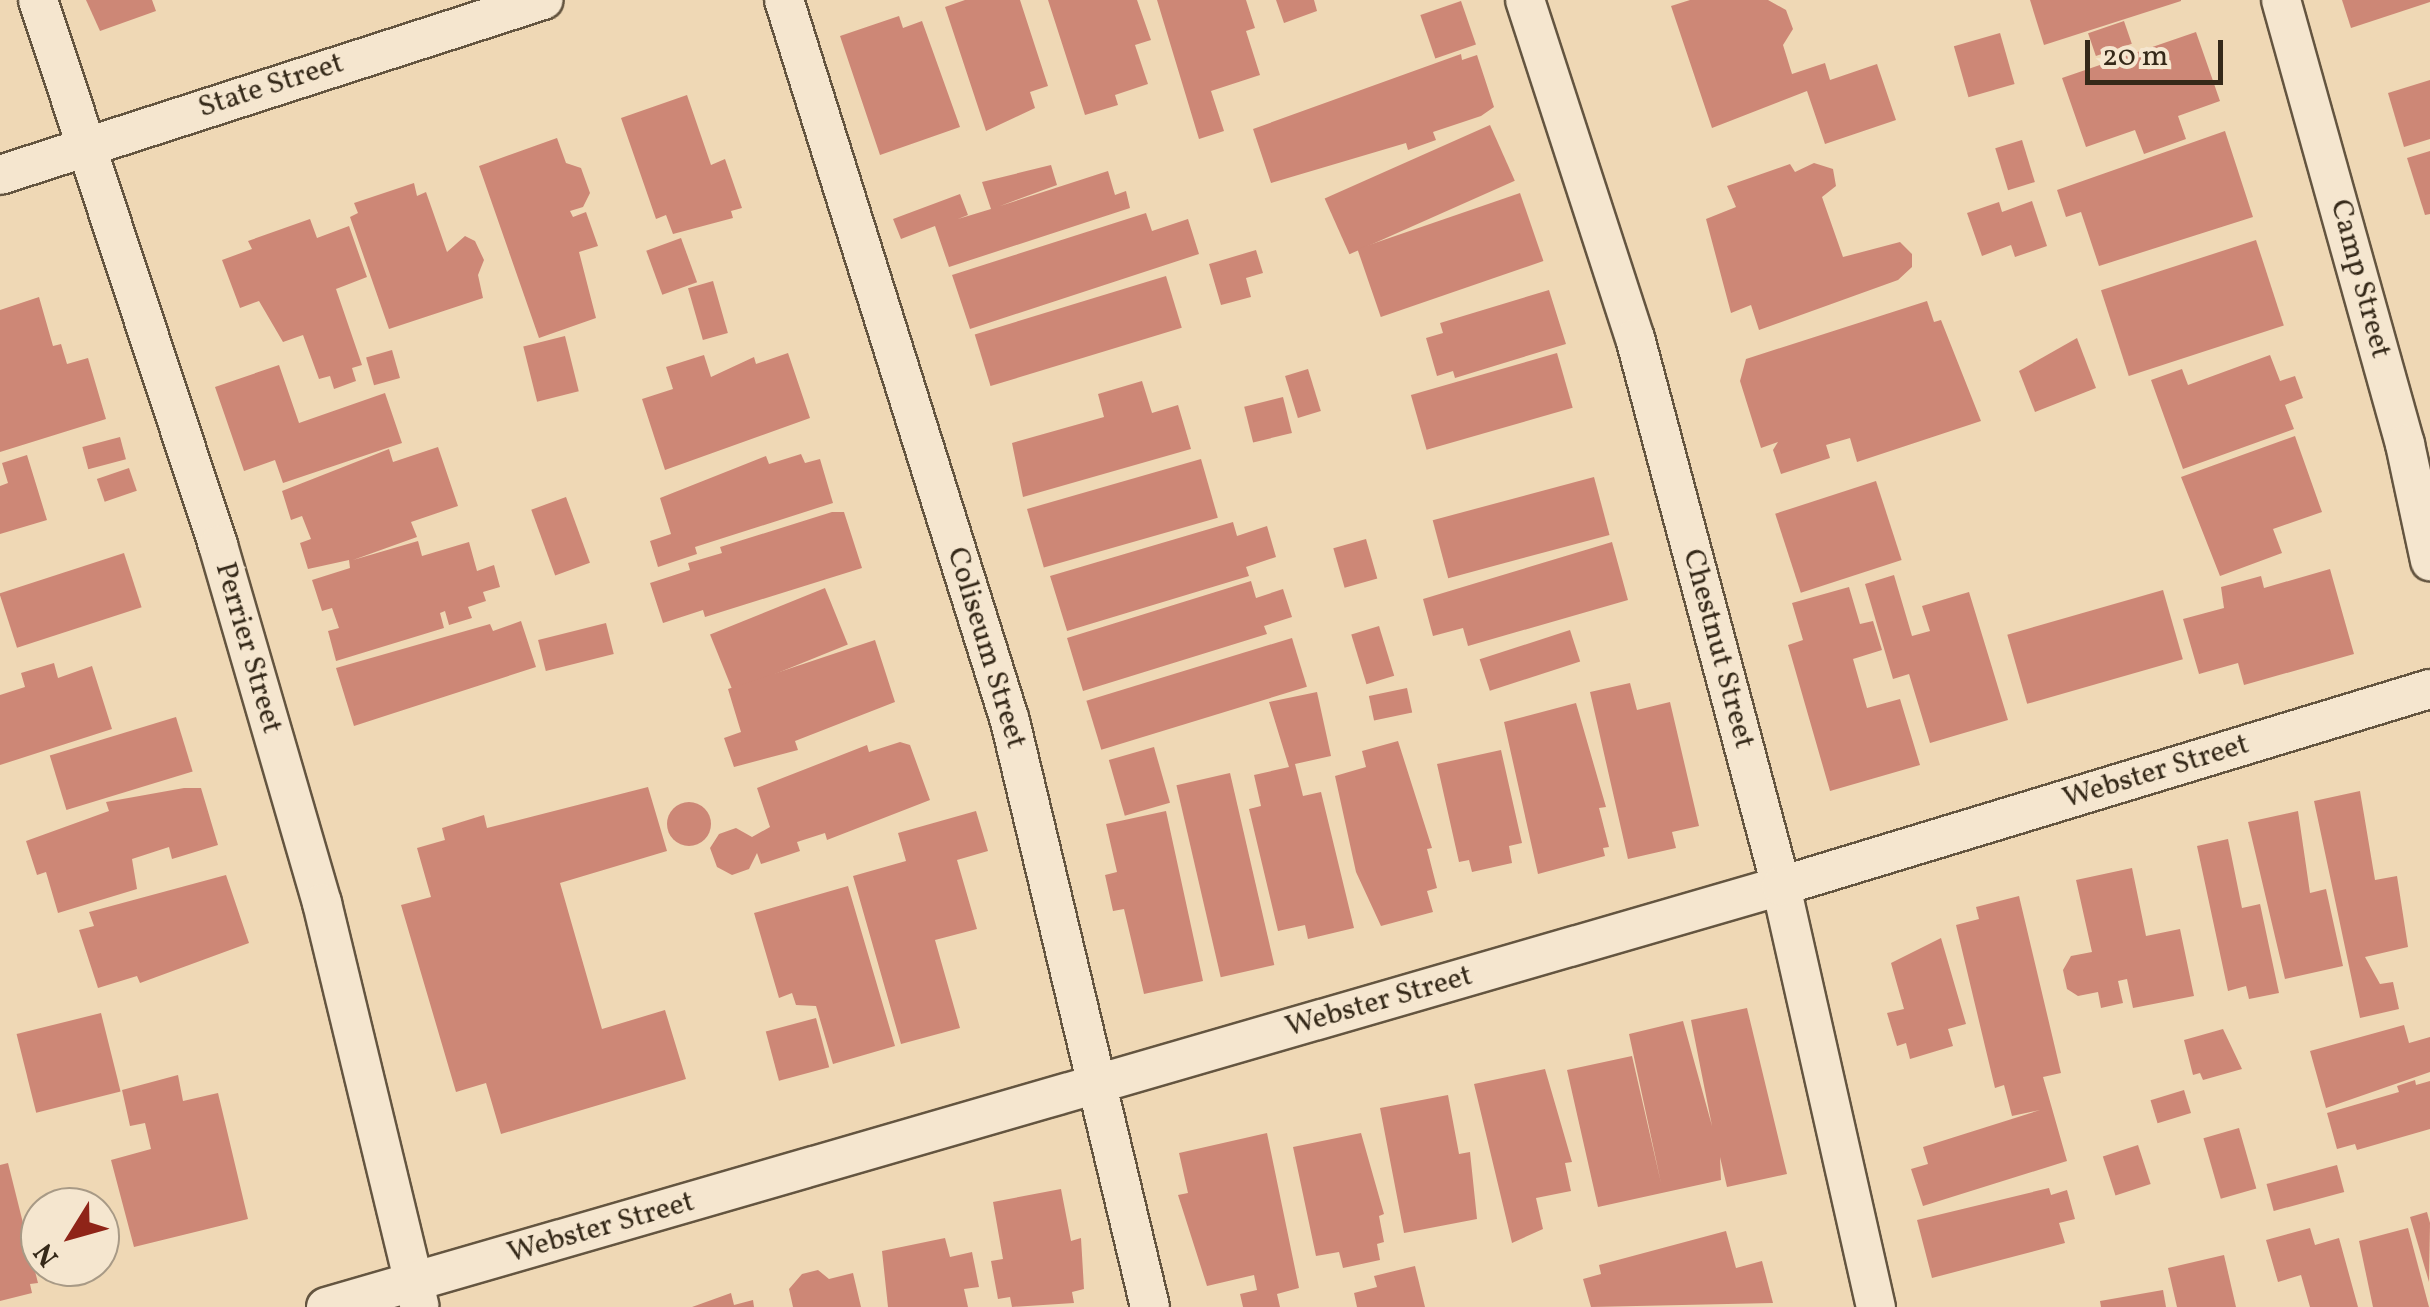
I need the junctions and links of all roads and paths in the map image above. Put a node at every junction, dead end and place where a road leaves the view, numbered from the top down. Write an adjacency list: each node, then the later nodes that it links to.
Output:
1 (38, 0): 6 (street, Perrier Street)
2 (543, 0): 6 (street, State Street)
3 (784, 0): 11 (street, Coliseum Street)
4 (1525, 0): 10 (street, Chestnut Street)
5 (2281, 0): 8 (street, Camp Street)
6 (90, 144): 7 (street, State Street); 12 (street, Perrier Street)
7 (0, 174)
8 (2430, 562)
9 (2430, 689): 10 (street, Webster Street)
10 (1781, 886): 11 (street, Webster Street); 15 (street, Chestnut Street)
11 (1097, 1083): 12 (street, Webster Street); 14 (street, Coliseum Street)
12 (417, 1294): 13 (street, Webster Street)
13 (326, 1307)
14 (1150, 1307)
15 (1876, 1307)

